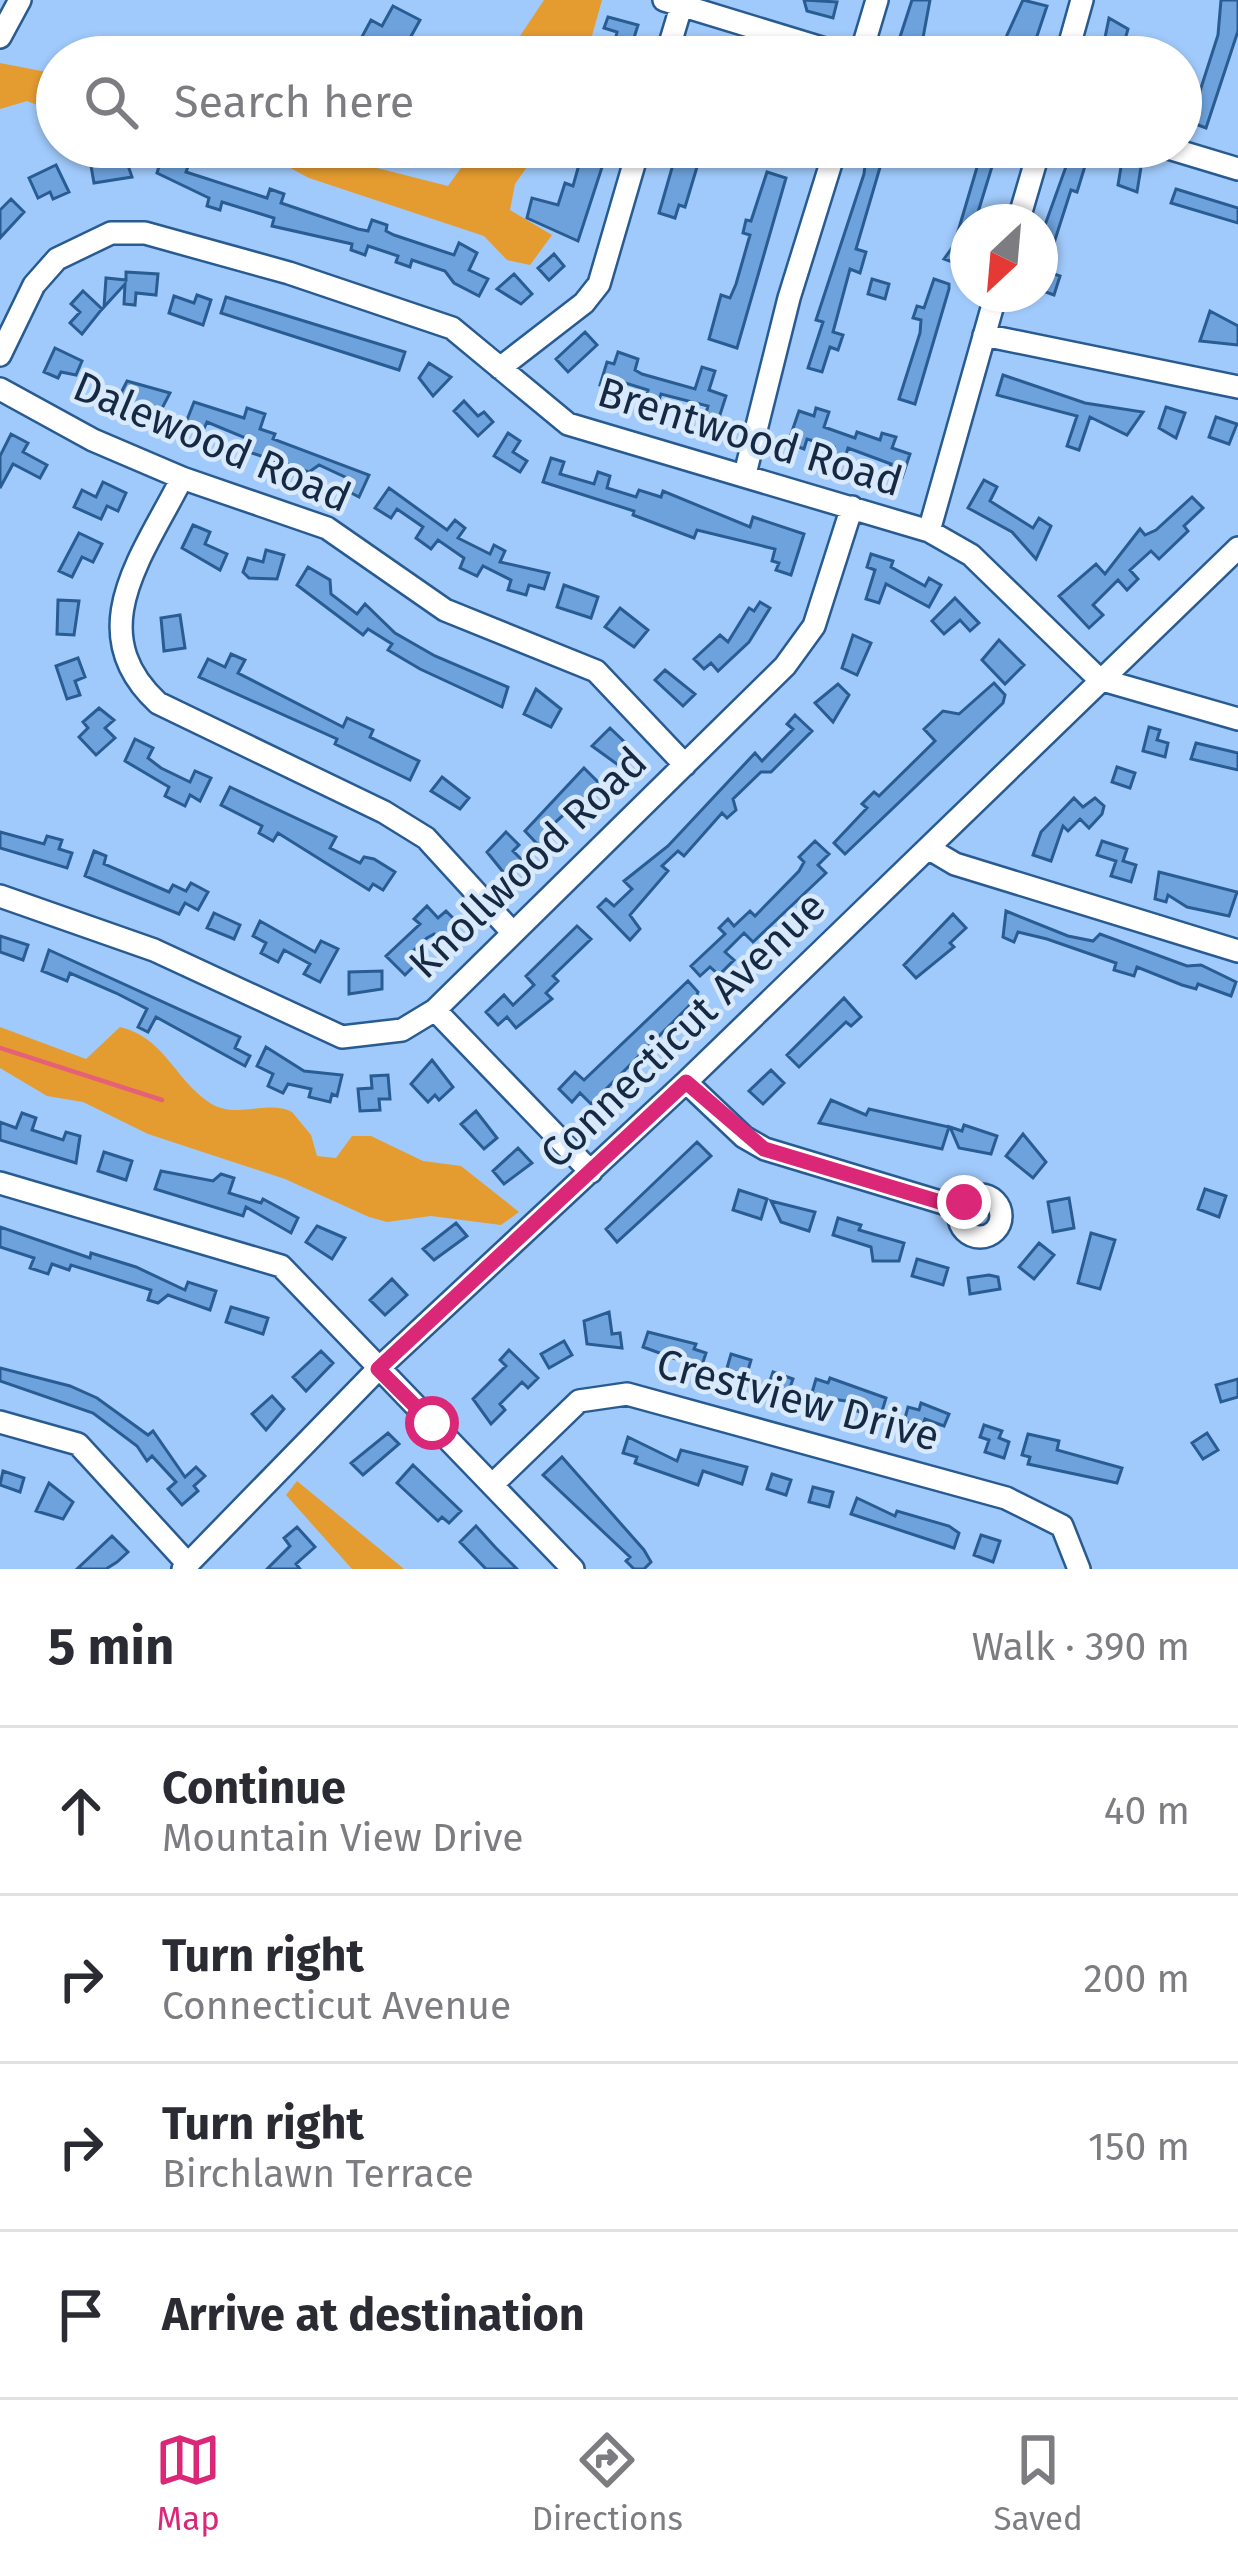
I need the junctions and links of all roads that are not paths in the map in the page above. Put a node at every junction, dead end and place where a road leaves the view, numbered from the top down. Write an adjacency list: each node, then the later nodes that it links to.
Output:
1 (20, 0): 9 (street)
2 (877, 0): 7 (street)
3 (1082, 0): 8 (street)
4 (672, 3): 5 (street); 6 (street)
5 (668, 36)
6 (781, 36)
7 (866, 36)
8 (1072, 36)
9 (0, 37)
10 (1202, 155): 11 (street)
11 (1236, 163)
12 (633, 168): 19 (street)
13 (829, 168): 22 (street)
14 (1034, 168): 15 (street)
15 (1023, 204)
16 (991, 312): 17 (street)
17 (984, 335): 20 (street); 25 (street)
18 (0, 355): 19 (street, Brentwood Road)
19 (500, 368): 22 (street, Brentwood Road)
20 (1238, 387)
21 (0, 389): 23 (street, Dalewood Road)
22 (746, 475): 24 (street, Brentwood Road)
23 (182, 478): 29 (street, Dalewood Road); 32 (street)
24 (852, 507): 25 (street, Brentwood Road); 29 (street, Knollwood Road)
25 (929, 531): 27 (street, Brentwood Road)
26 (1238, 548): 27 (street, Connecticut Avenue)
27 (1099, 680): 28 (street); 30 (street, Connecticut Avenue)
28 (1238, 719)
29 (685, 765): 32 (street, Knollwood Road)
30 (928, 848): 33 (street); 35 (street, Connecticut Avenue)
31 (0, 896): 34 (street, Knollwood Road)
32 (512, 932): 34 (street, Knollwood Road)
33 (1238, 951)
34 (435, 1010): 36 (street)
35 (686, 1082): 36 (street, Connecticut Avenue); 38 (street)
36 (591, 1172): 39 (street, Connecticut Avenue)
37 (0, 1183): 39 (street)
38 (960, 1208)
39 (378, 1369): 41 (street); 42 (street, Connecticut Avenue)
40 (0, 1422): 42 (street)
41 (492, 1484): 43 (street); 44 (street, Crestview Drive)
42 (185, 1566)
43 (573, 1569)
44 (1079, 1569)

